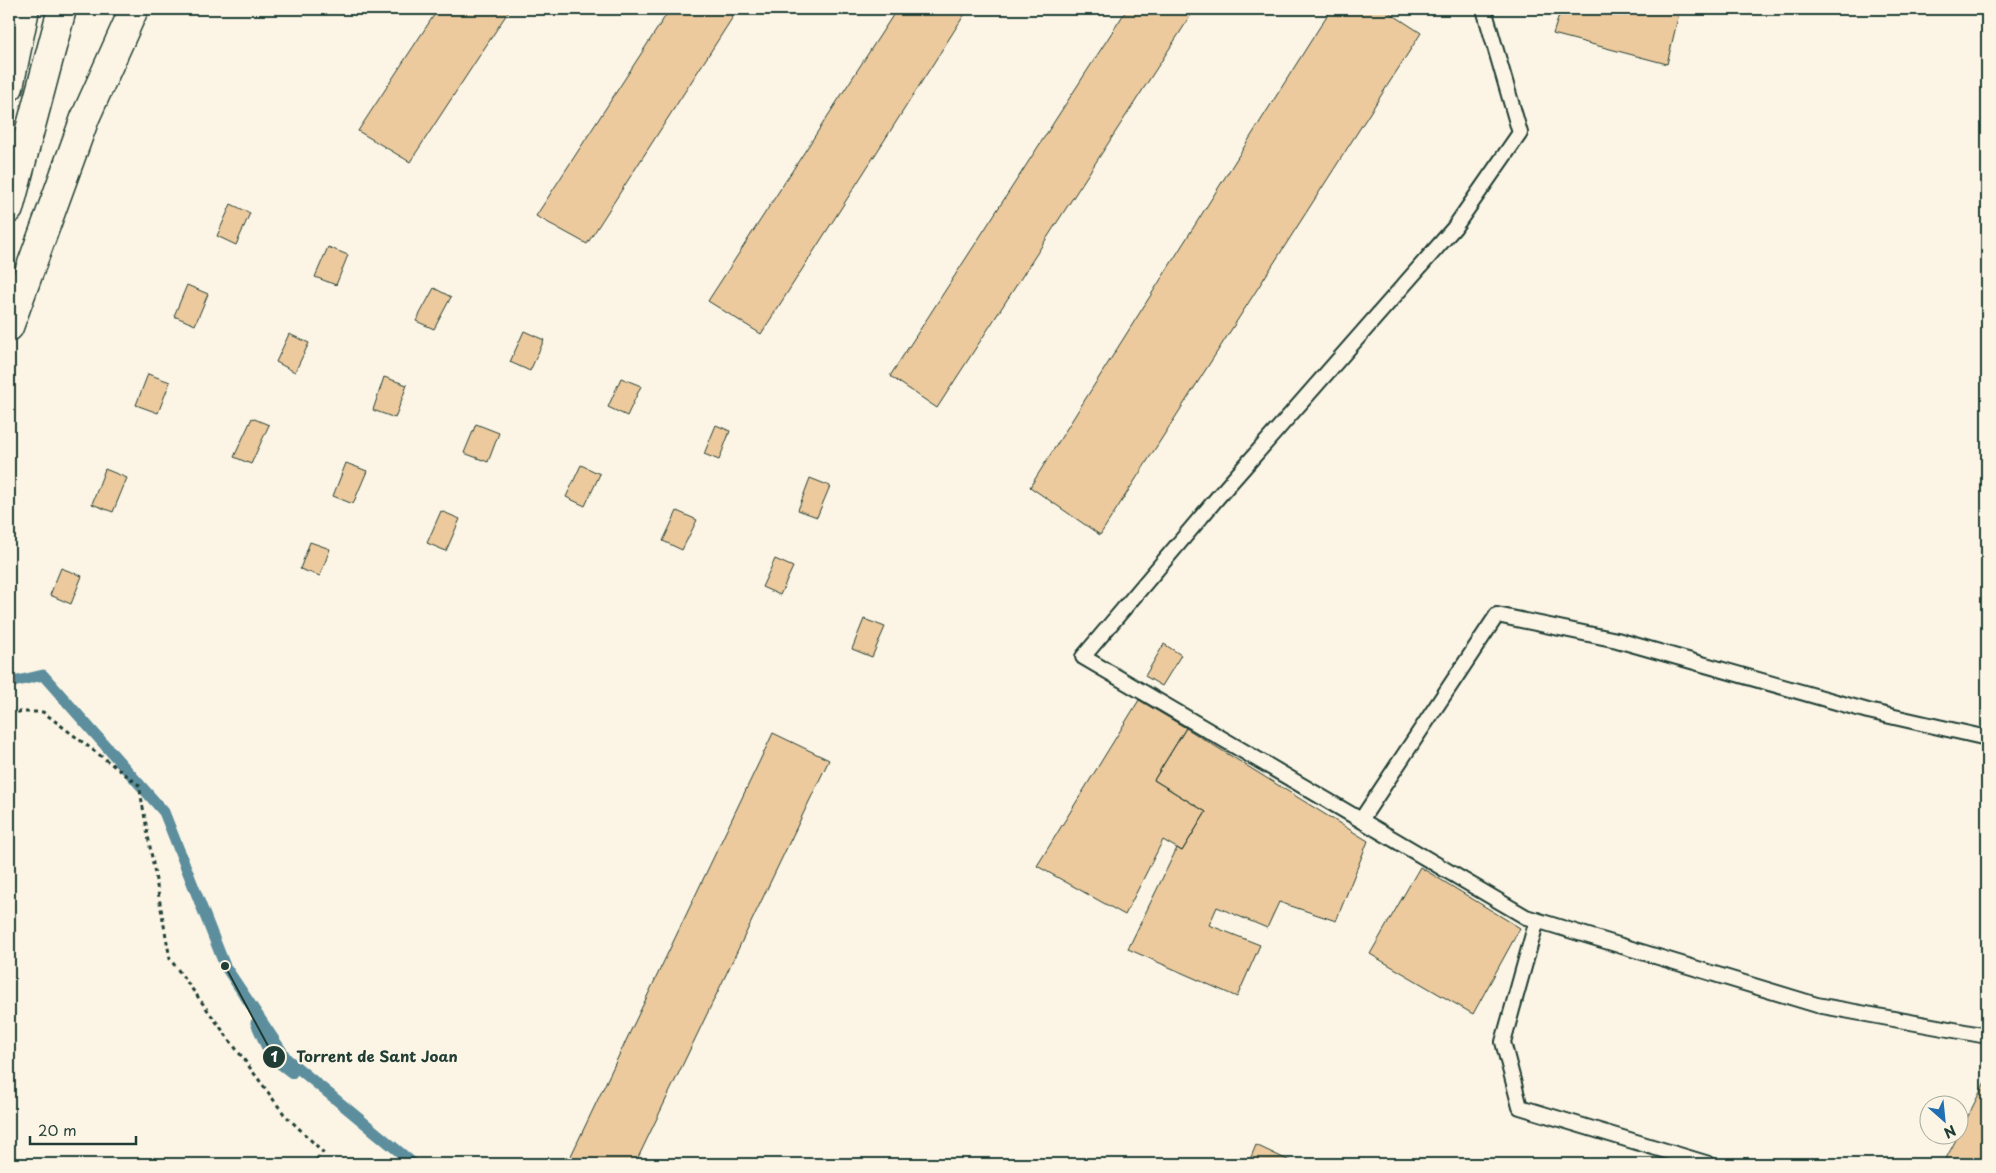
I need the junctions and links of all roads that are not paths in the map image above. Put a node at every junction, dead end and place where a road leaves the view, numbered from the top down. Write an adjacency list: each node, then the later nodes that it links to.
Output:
1 (25, 9): 5 (highway)
2 (62, 9): 6 (highway)
3 (134, 9): 7 (highway)
4 (1484, 9): 9 (lane)
5 (9, 87)
6 (9, 210)
7 (9, 327)
8 (1987, 738): 9 (lane)
9 (1361, 820): 10 (lane)
10 (1537, 920): 11 (lane); 12 (lane)
11 (1987, 1036)
12 (1709, 1164)

